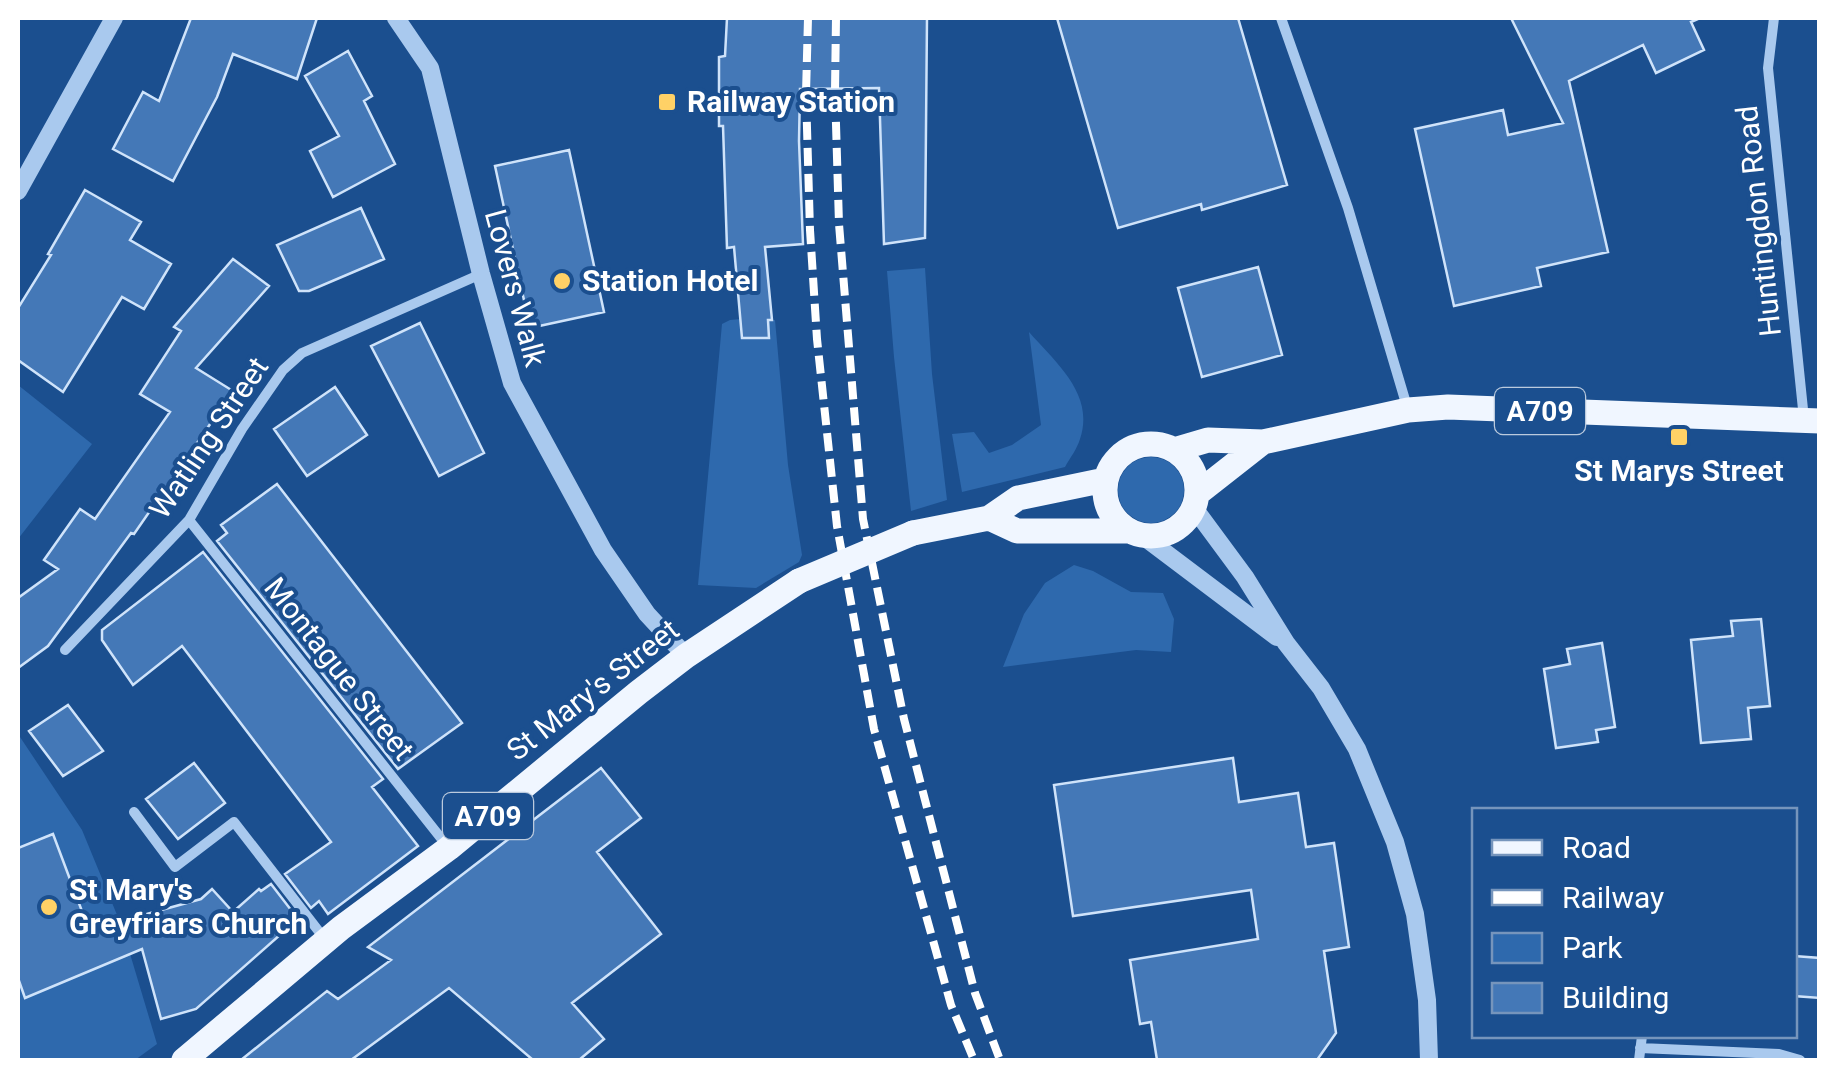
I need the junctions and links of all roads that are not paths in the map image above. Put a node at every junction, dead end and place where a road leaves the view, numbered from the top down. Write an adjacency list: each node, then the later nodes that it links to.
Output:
1 (114, 18): 5 (street)
2 (396, 18): 6 (street, Lovers Walk)
3 (1281, 18): 7 (street)
4 (1774, 18): 8 (street, Huntingdon Road)
5 (18, 191)
6 (481, 274): 14 (street, Watling Street); 18 (street, Lovers Walk)
7 (1408, 410): 8 (main road, A709); 9 (main road, A709)
8 (1812, 420)
9 (1263, 442): 10 (main road, A709); 12 (main road, A709)
10 (1174, 450): 11 (main road); 12 (main road)
11 (1105, 480): 13 (main road, St Mary's Street / A709); 15 (main road)
12 (1196, 500): 15 (main road); 16 (street)
13 (989, 518): 15 (main road, St Mary's Street / A709); 18 (main road, St Mary's Street / A709, bridge)
14 (189, 520): 17 (street, Watling Street); 20 (street, Montague Street)
15 (1136, 534): 16 (street)
16 (1286, 643): 25 (street)
17 (65, 650)
18 (686, 656): 20 (main road, St Mary's Street / A709)
19 (134, 812): 21 (street)
20 (449, 848): 21 (main road, St Mary's Street / A709)
21 (326, 941): 23 (main road, St Mary's Street / A709)
22 (1641, 1042): 26 (street); 27 (street)
23 (208, 1048): 24 (main road, St Mary's Street / A709)
24 (184, 1060)
25 (1429, 1060)
26 (1639, 1060)
27 (1800, 1060)

